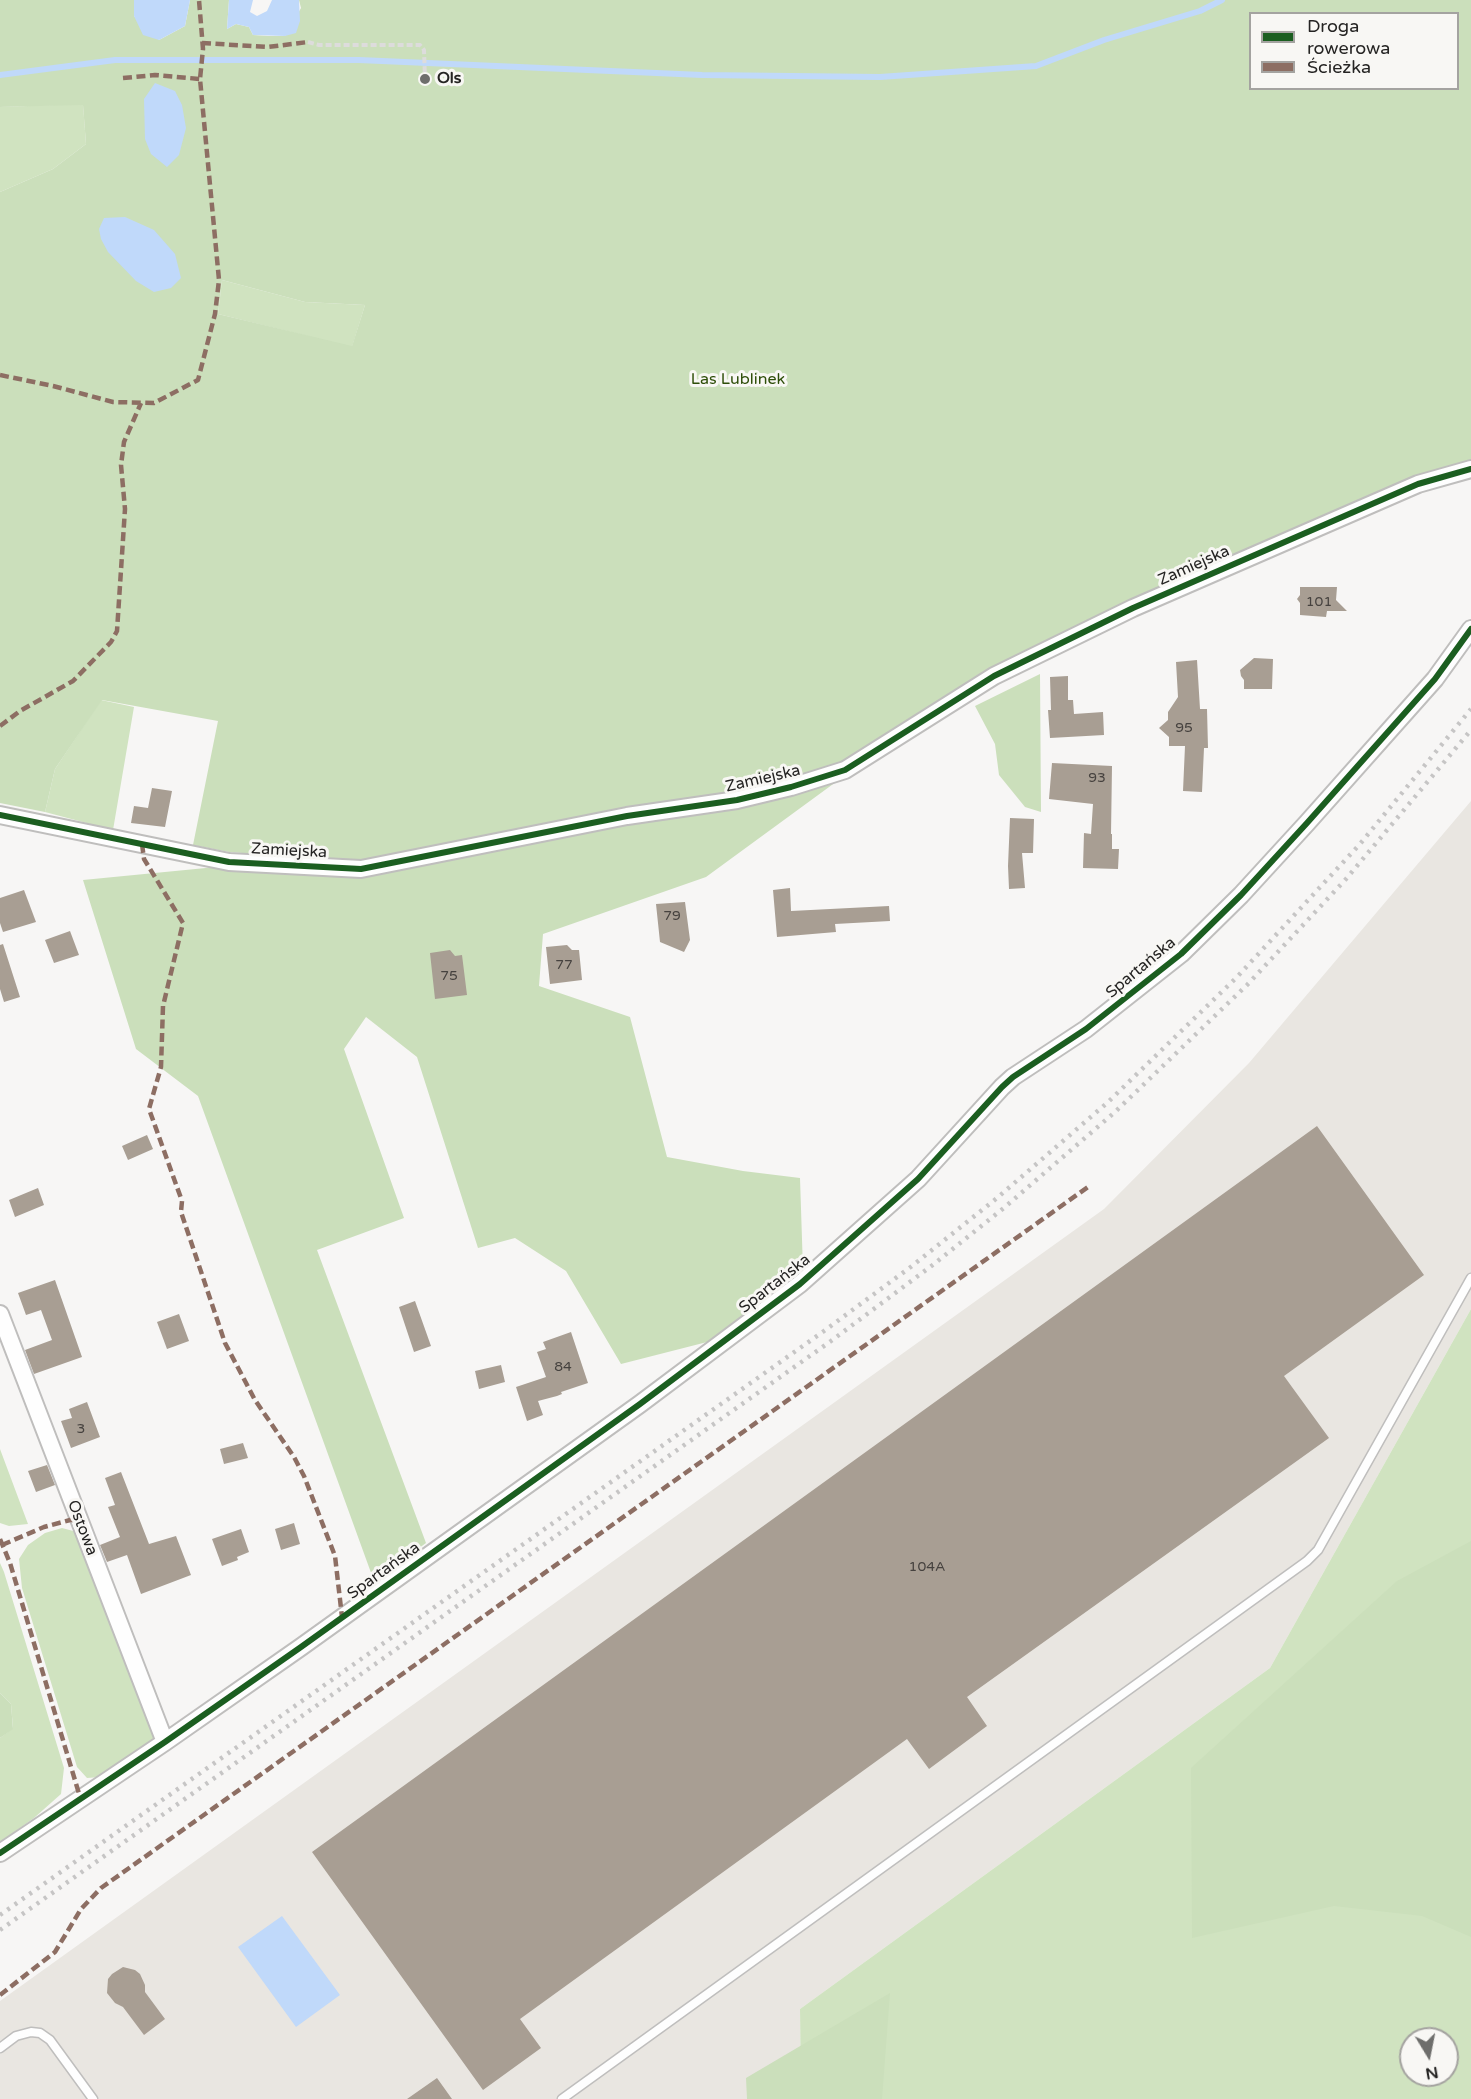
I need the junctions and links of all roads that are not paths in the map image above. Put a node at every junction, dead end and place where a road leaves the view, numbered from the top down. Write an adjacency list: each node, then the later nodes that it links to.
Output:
1 (1471, 469): 3 (street, Zamiejska)
2 (1471, 628): 6 (street, Spartańska)
3 (0, 815)
4 (1471, 1278): 10 (lane)
5 (0, 1314): 6 (street, Ostowa)
6 (165, 1742): 7 (street, Spartańska)
7 (0, 1853)
8 (0, 2048): 9 (lane)
9 (93, 2099)
10 (562, 2099)

